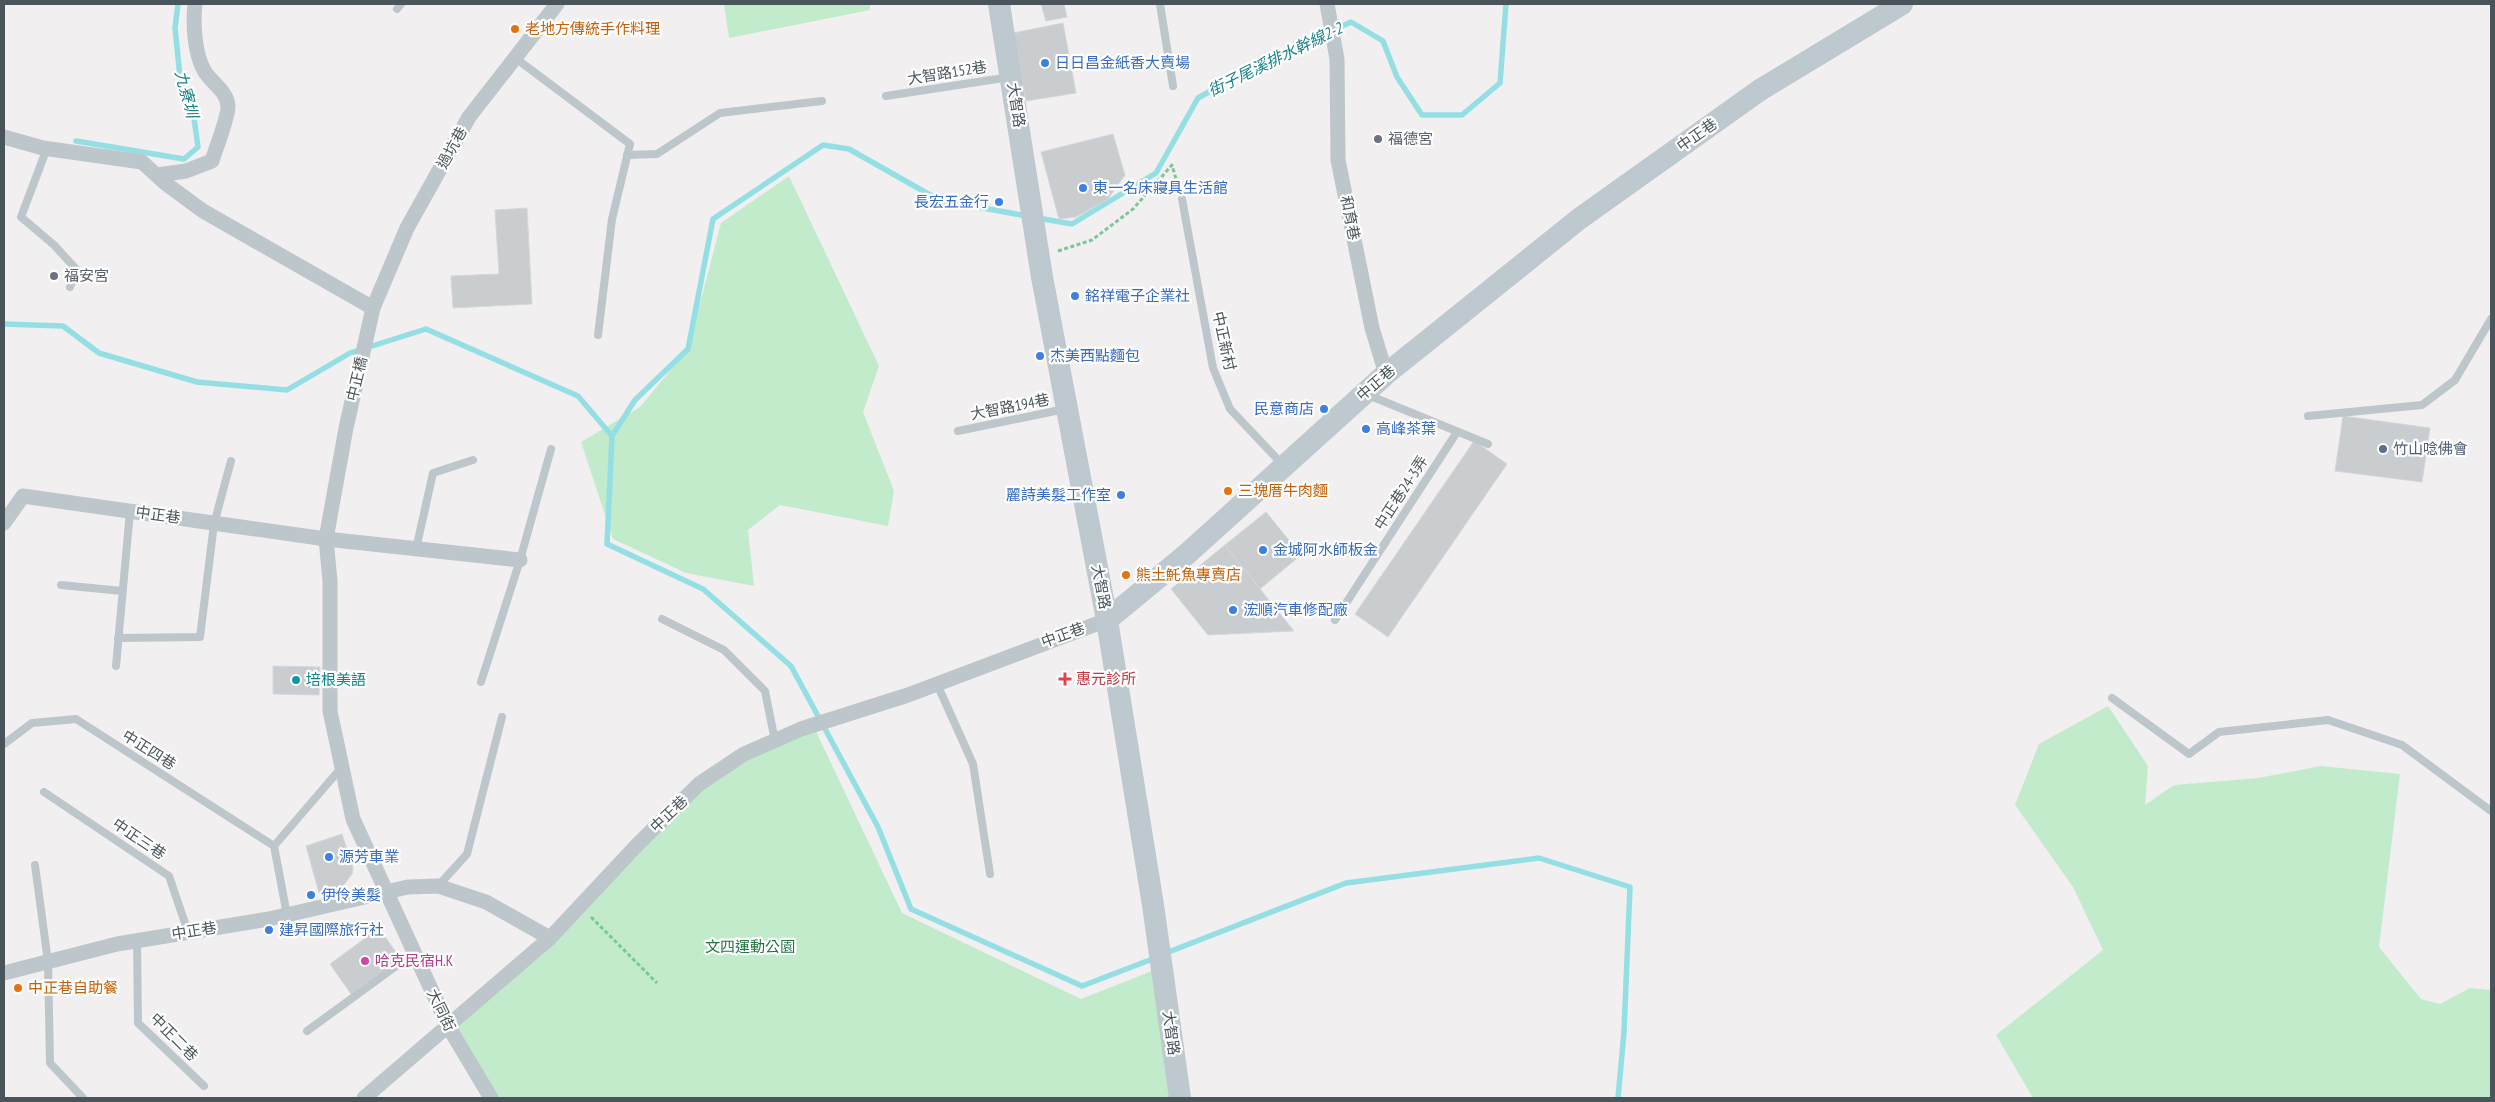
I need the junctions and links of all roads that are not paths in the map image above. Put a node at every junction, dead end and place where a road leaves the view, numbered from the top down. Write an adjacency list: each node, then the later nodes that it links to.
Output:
1 (195, 4): 15 (street)
2 (556, 4): 7 (street, 過坑巷)
3 (999, 4): 8 (street, 大智路)
4 (1160, 4): 9 (lane)
5 (1902, 4): 22 (street, 中正巷)
6 (1329, 10): 22 (street, 和育巷)
7 (514, 57): 14 (lane); 18 (street, 過坑巷)
8 (1012, 76): 10 (lane, 大智路152巷); 24 (street, 大智路)
9 (1173, 86)
10 (886, 96)
11 (822, 101): 14 (lane)
12 (4, 136): 13 (street)
13 (46, 148): 15 (street); 17 (lane)
14 (627, 155): 21 (lane)
15 (156, 175): 18 (street)
16 (1182, 199): 32 (lane, 中正新村)
17 (70, 287)
18 (374, 308): 20 (street, 過坑巷)
19 (2491, 318): 25 (lane)
20 (368, 329): 36 (street, 中正橋)
21 (598, 335)
22 (1386, 374): 23 (street, 中正巷)
23 (1364, 393): 27 (lane); 32 (street, 中正巷)
24 (1067, 409): 26 (lane, 大智路194巷); 42 (street, 大智路)
25 (2308, 416)
26 (958, 431)
27 (1457, 432): 28 (lane); 43 (lane, 中正巷24-3弄)
28 (1488, 444)
29 (550, 448): 38 (lane)
30 (473, 460): 37 (lane)
31 (231, 461): 35 (lane)
32 (1284, 467): 42 (street, 中正巷)
33 (130, 511): 34 (street, 中正巷); 35 (street, 中正巷); 40 (lane)
34 (4, 523)
35 (214, 524): 36 (street, 中正巷); 44 (lane)
36 (326, 539): 37 (street, 中正巷); 52 (street)
37 (416, 549): 38 (street, 中正巷)
38 (520, 560): 46 (lane)
39 (61, 585): 40 (lane)
40 (122, 591): 44 (lane)
41 (662, 619): 50 (lane)
42 (1107, 620): 47 (street, 中正巷); 73 (street, 大智路)
43 (1335, 620)
44 (118, 638): 45 (lane)
45 (116, 666)
46 (481, 682)
47 (937, 684): 50 (street, 中正巷); 57 (lane)
48 (2112, 698): 54 (lane)
49 (502, 717): 58 (lane)
50 (775, 741): 62 (street, 中正巷)
51 (4, 744): 55 (lane, 中正四巷)
52 (342, 767): 55 (lane); 59 (street)
53 (44, 792): 61 (lane, 中正三巷)
54 (2491, 811)
55 (274, 846): 60 (lane)
56 (35, 865): 65 (lane)
57 (990, 874)
58 (438, 886): 59 (street, 中正巷); 62 (street, 中正巷)
59 (385, 891): 60 (street, 中正巷); 64 (street, 大同街)
60 (287, 914): 61 (street, 中正巷)
61 (188, 932): 63 (street, 中正巷)
62 (550, 938): 67 (street, 中正巷)
63 (137, 940): 65 (street, 中正巷); 69 (lane, 中正二巷)
64 (414, 953): 67 (street, 大同街); 68 (lane)
65 (48, 962): 66 (street, 中正巷); 70 (lane)
66 (4, 973)
67 (448, 1026): 71 (street, 中正巷); 72 (street, 大同街)
68 (307, 1032)
69 (204, 1086)
70 (83, 1098)
71 (364, 1098)
72 (491, 1098)
73 (1180, 1098)

